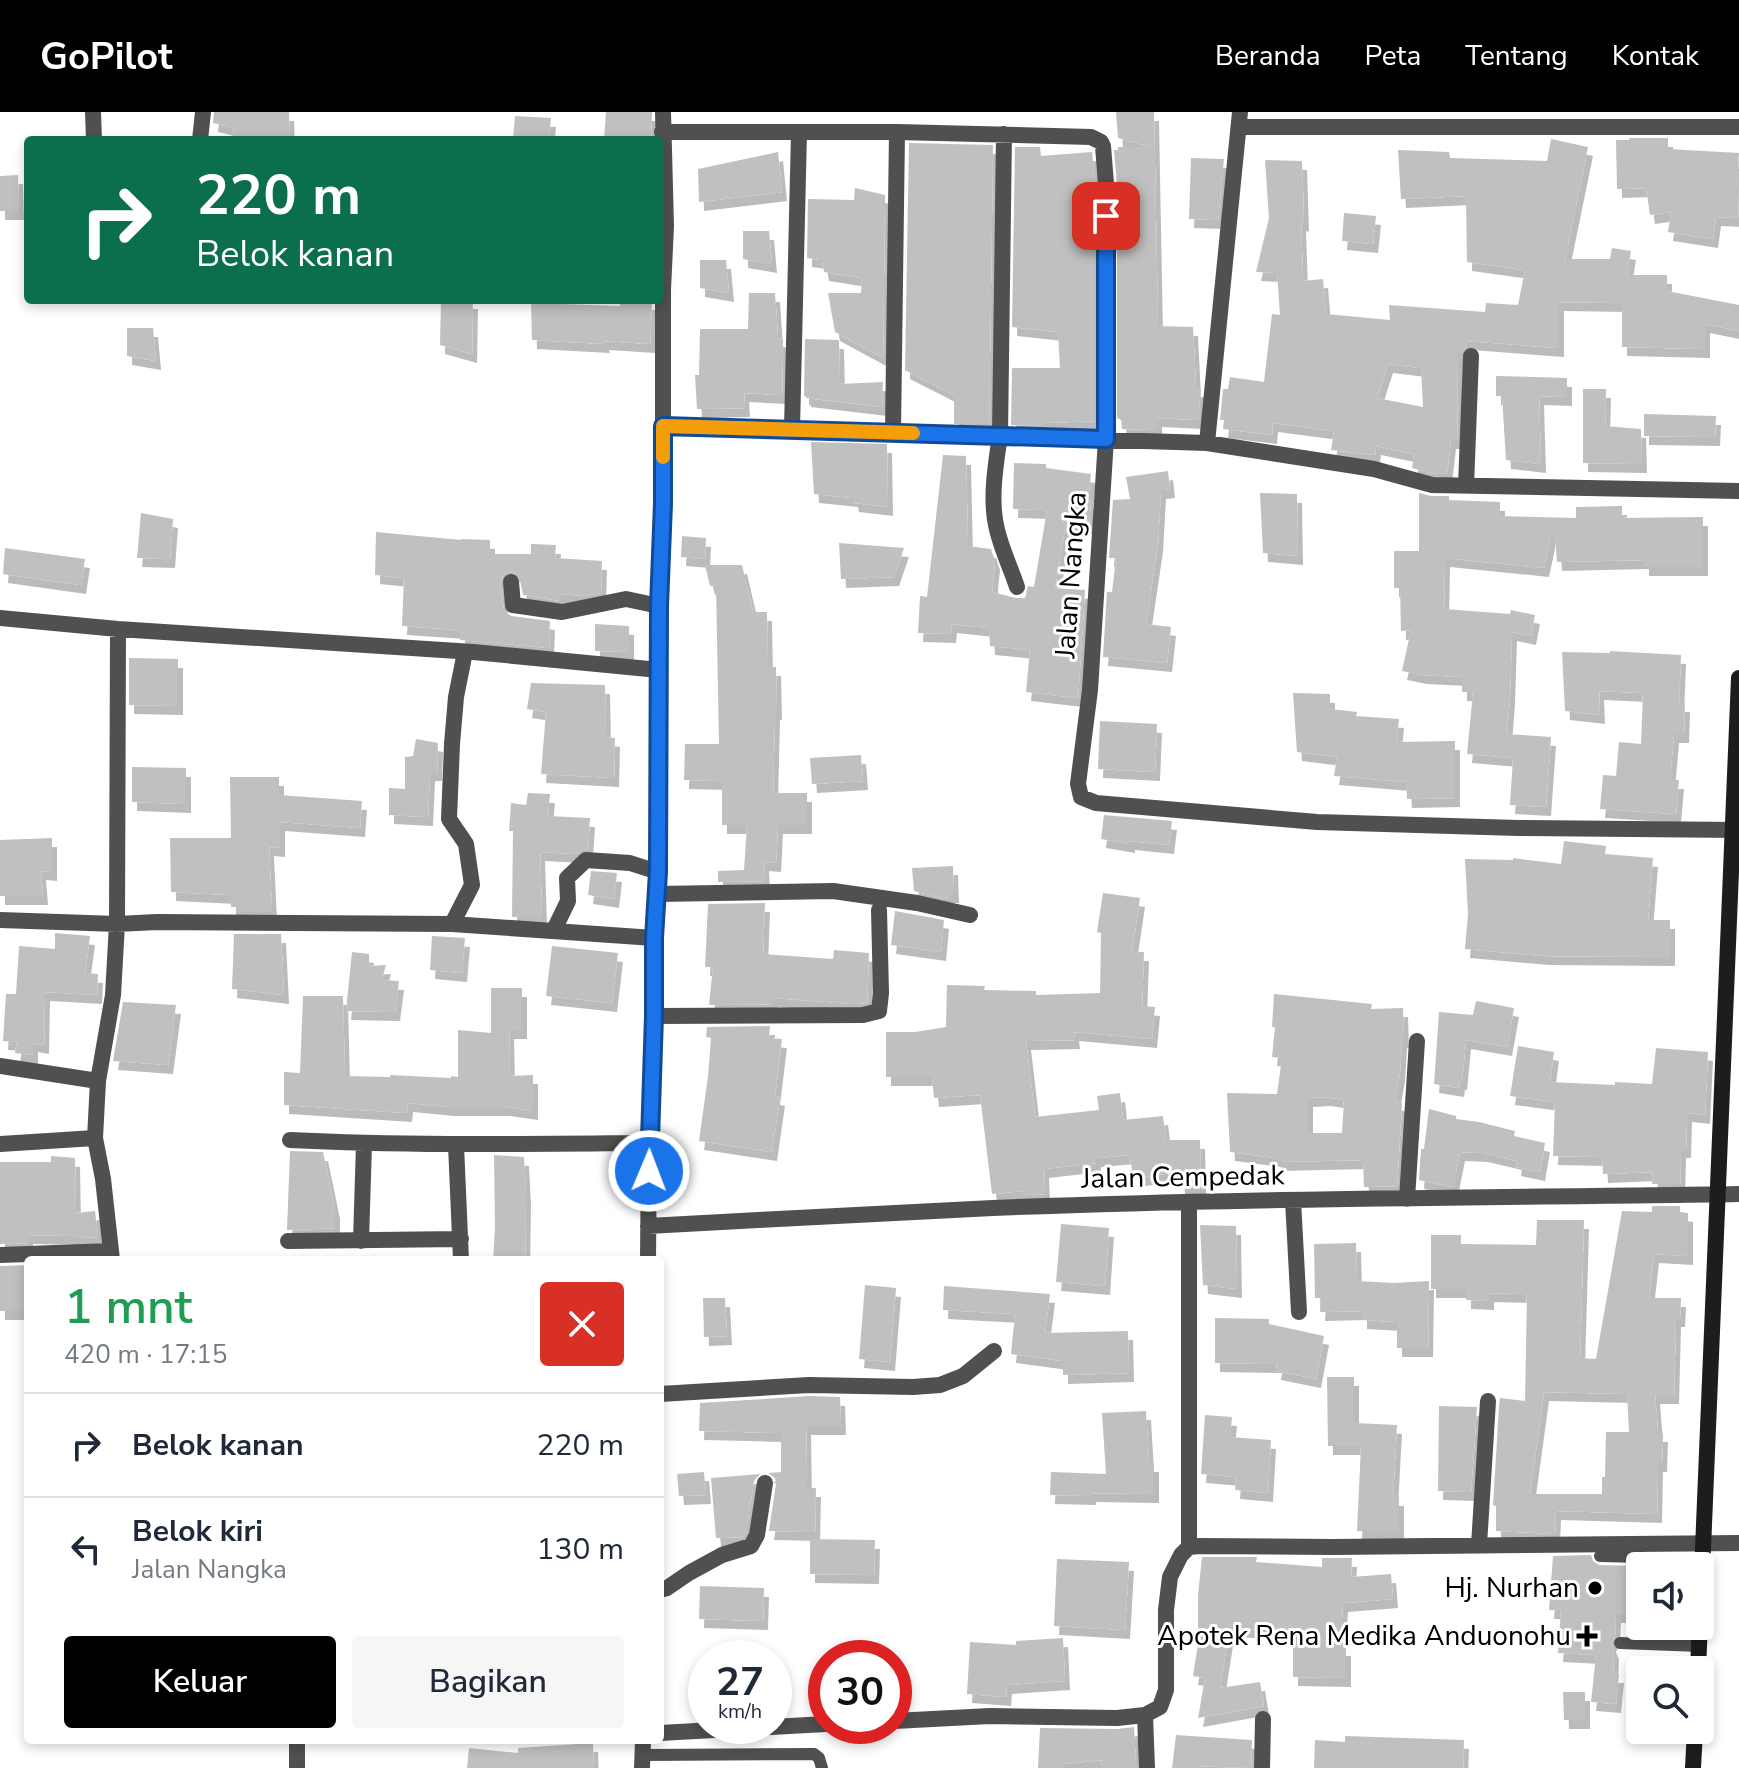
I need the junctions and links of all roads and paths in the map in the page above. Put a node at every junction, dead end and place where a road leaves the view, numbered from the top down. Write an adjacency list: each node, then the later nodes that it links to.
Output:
1 (93, 112): 11 (street)
2 (203, 112): 12 (street)
3 (663, 112): 7 (street)
4 (1240, 119): 5 (street); 21 (street)
5 (1368, 119): 6 (street)
6 (1739, 127)
7 (662, 132): 8 (street, Jalan Nangka); 13 (street)
8 (799, 132): 9 (street, Jalan Nangka); 17 (street)
9 (897, 132): 10 (street, Jalan Nangka); 18 (street)
10 (1004, 134): 19 (street); 20 (street, Jalan Nangka)
11 (94, 136)
12 (200, 136)
13 (662, 136)
14 (663, 304): 16 (street)
15 (1471, 356): 22 (street)
16 (663, 426): 17 (street); 26 (street)
17 (792, 429): 18 (street)
18 (893, 432): 19 (street)
19 (1000, 435): 20 (street); 25 (street)
20 (1106, 439): 21 (street); 32 (street, Jalan Nangka)
21 (1207, 443): 22 (street)
22 (1466, 486): 23 (street)
23 (1739, 491)
24 (511, 582): 26 (street)
25 (1017, 587)
26 (659, 606): 30 (street)
27 (0, 618): 28 (street)
28 (118, 629): 29 (street); 38 (street)
29 (465, 652): 30 (street); 39 (street)
30 (659, 670): 33 (street)
31 (1739, 678): 32 (street)
32 (1736, 830): 52 (street)
33 (658, 872): 34 (street); 40 (street)
34 (657, 894): 36 (street); 41 (street)
35 (879, 910): 42 (street)
36 (970, 915)
37 (0, 920): 38 (street)
38 (117, 924): 39 (street); 45 (street)
39 (452, 924): 40 (street)
40 (554, 930): 41 (street)
41 (654, 938): 42 (street)
42 (654, 1016): 48 (street)
43 (1417, 1041): 54 (street)
44 (0, 1066): 45 (street)
45 (98, 1081): 46 (street)
46 (95, 1138): 49 (street); 62 (street)
47 (290, 1140): 50 (street)
48 (649, 1143): 51 (street); 57 (street)
49 (0, 1144)
50 (364, 1144): 51 (street); 60 (street)
51 (456, 1145): 58 (street)
52 (1719, 1194): 53 (street, Jalan Cempedak); 54 (street, Jalan Cempedak); 71 (street)
53 (1739, 1194)
54 (1407, 1199): 55 (street, Jalan Cempedak)
55 (1293, 1200): 56 (street, Jalan Cempedak); 65 (street)
56 (1189, 1203): 57 (street, Jalan Cempedak); 73 (street)
57 (648, 1226): 64 (street)
58 (461, 1239): 60 (street); 63 (street)
59 (288, 1241): 60 (street)
60 (361, 1241)
61 (0, 1255): 62 (street)
62 (112, 1255)
63 (461, 1256)
64 (648, 1256)
65 (1299, 1312)
66 (994, 1351): 67 (street)
67 (664, 1394)
68 (1488, 1401): 72 (street)
69 (765, 1483): 77 (street)
70 (1739, 1543): 71 (street)
71 (1702, 1544): 72 (street); 74 (street)
72 (1479, 1545): 73 (street)
73 (1189, 1547): 82 (street)
74 (1702, 1552)
75 (1600, 1556): 76 (lane)
76 (1626, 1557)
77 (664, 1589)
78 (1700, 1640): 80 (street)
79 (1620, 1643): 80 (lane)
80 (1700, 1646): 81 (street)
81 (1699, 1656)
82 (1145, 1715): 84 (street); 92 (street)
83 (1263, 1719): 93 (street)
84 (912, 1720)
85 (808, 1725): 86 (street)
86 (664, 1733)
87 (297, 1744): 90 (street)
88 (1694, 1744): 94 (street)
89 (642, 1754): 91 (lane)
90 (297, 1768)
91 (822, 1768)
92 (1147, 1768)
93 (1262, 1768)
94 (1693, 1768)

